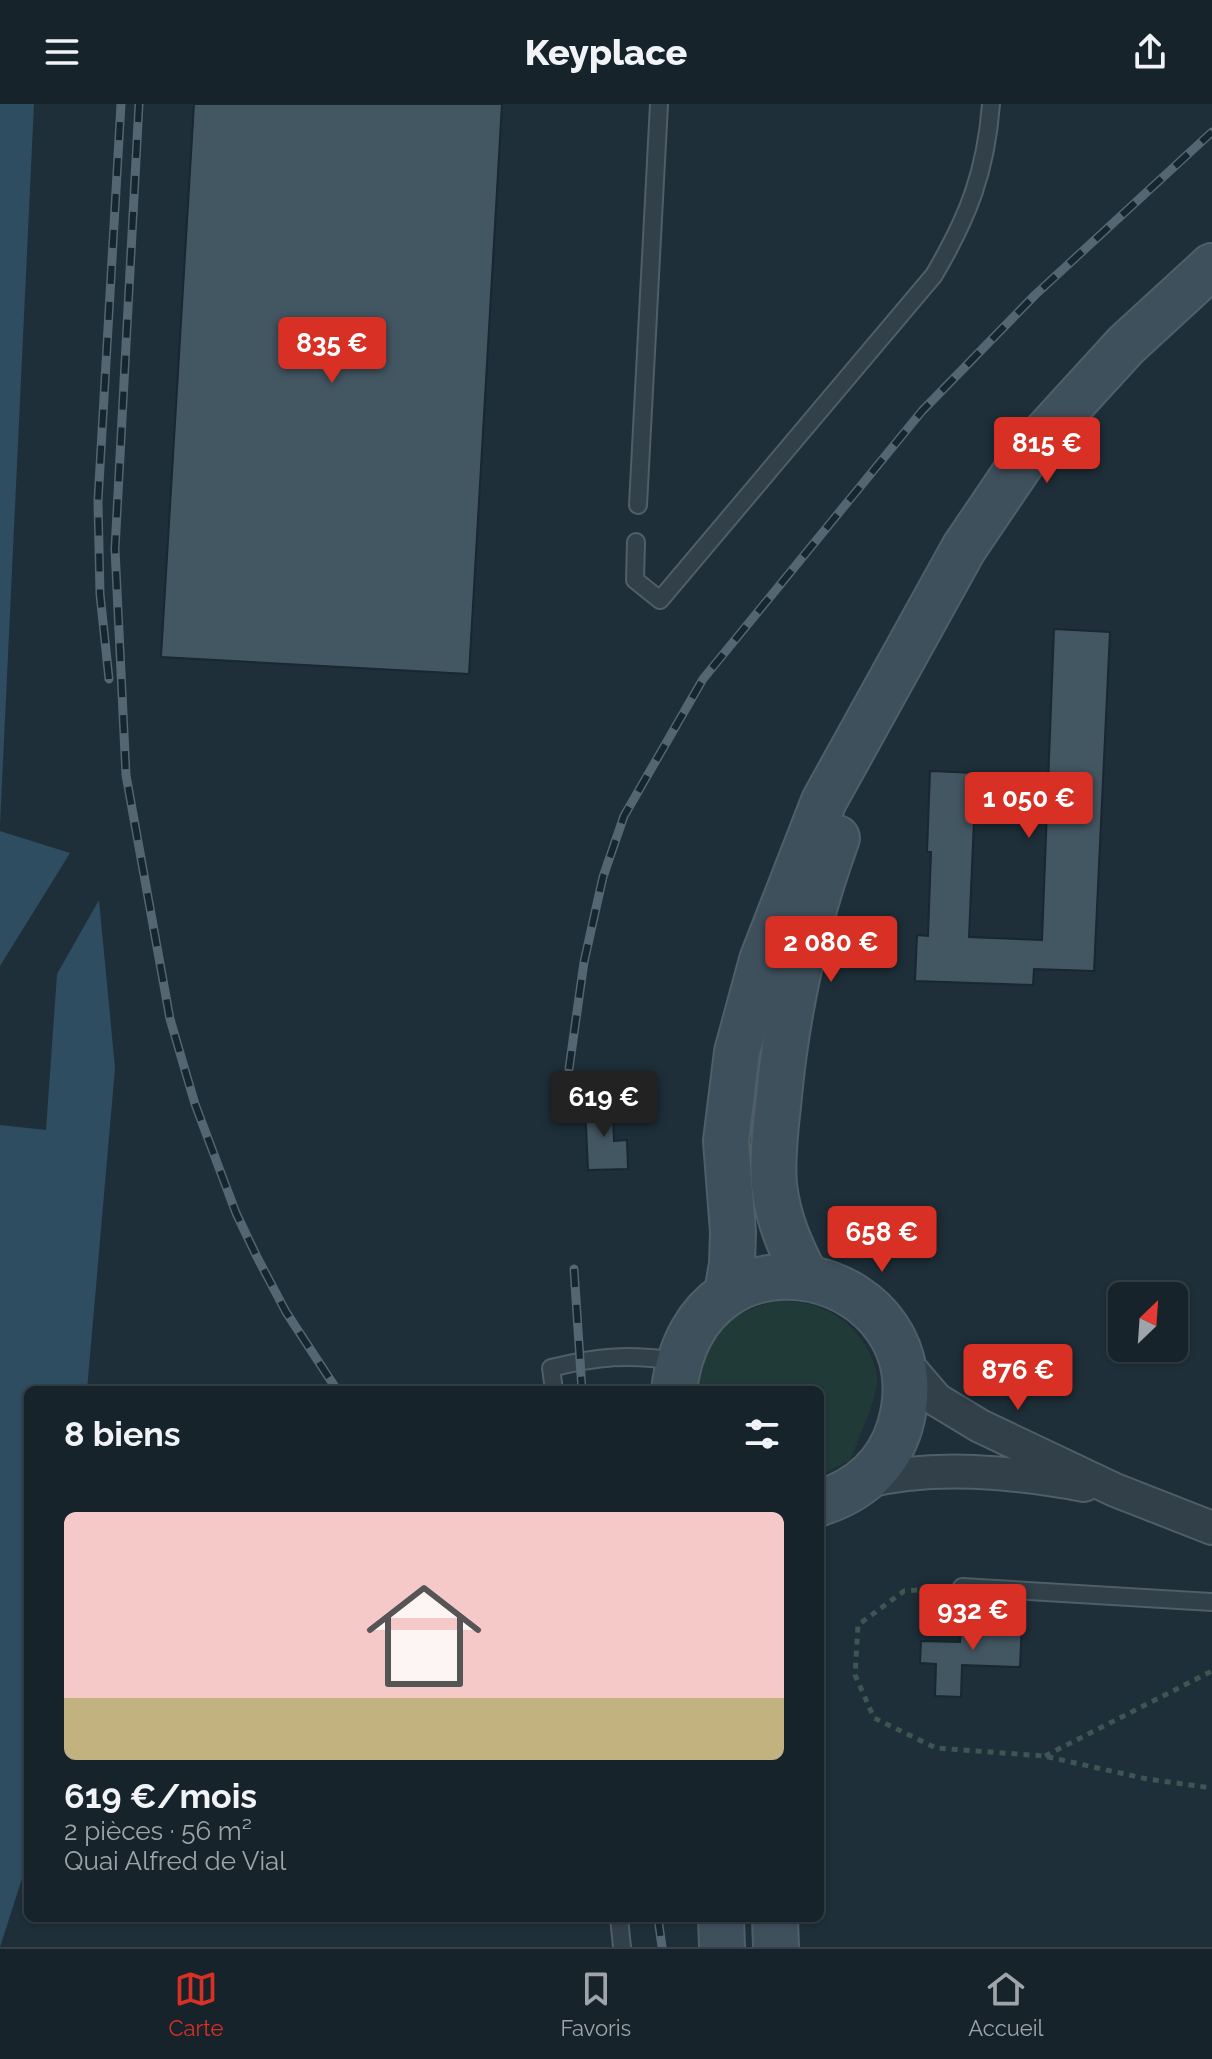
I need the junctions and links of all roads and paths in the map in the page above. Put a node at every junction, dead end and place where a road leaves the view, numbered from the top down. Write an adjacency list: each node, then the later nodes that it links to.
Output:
1 (659, 104): 4 (lane)
2 (991, 104): 5 (lane)
3 (1212, 266): 6 (main road)
4 (638, 505)
5 (636, 542)
6 (881, 702): 7 (main road); 8 (main road)
7 (806, 1277): 8 (main road); 9 (main road)
8 (727, 1293): 10 (main road)
9 (900, 1357): 12 (main road); 13 (street)
10 (675, 1376): 11 (lane)
11 (553, 1386)
12 (863, 1482): 13 (street); 14 (main road)
13 (1115, 1490): 15 (street)
14 (824, 1502)
15 (1212, 1528)
16 (962, 1587): 17 (lane); 19 (path)
17 (1212, 1602)
18 (1212, 1671): 19 (path)
19 (1044, 1756): 20 (path)
20 (1212, 1788)
21 (619, 1922): 24 (lane)
22 (721, 1922): 25 (main road)
23 (775, 1922): 26 (main road)
24 (622, 1947)
25 (722, 1947)
26 (776, 1947)

